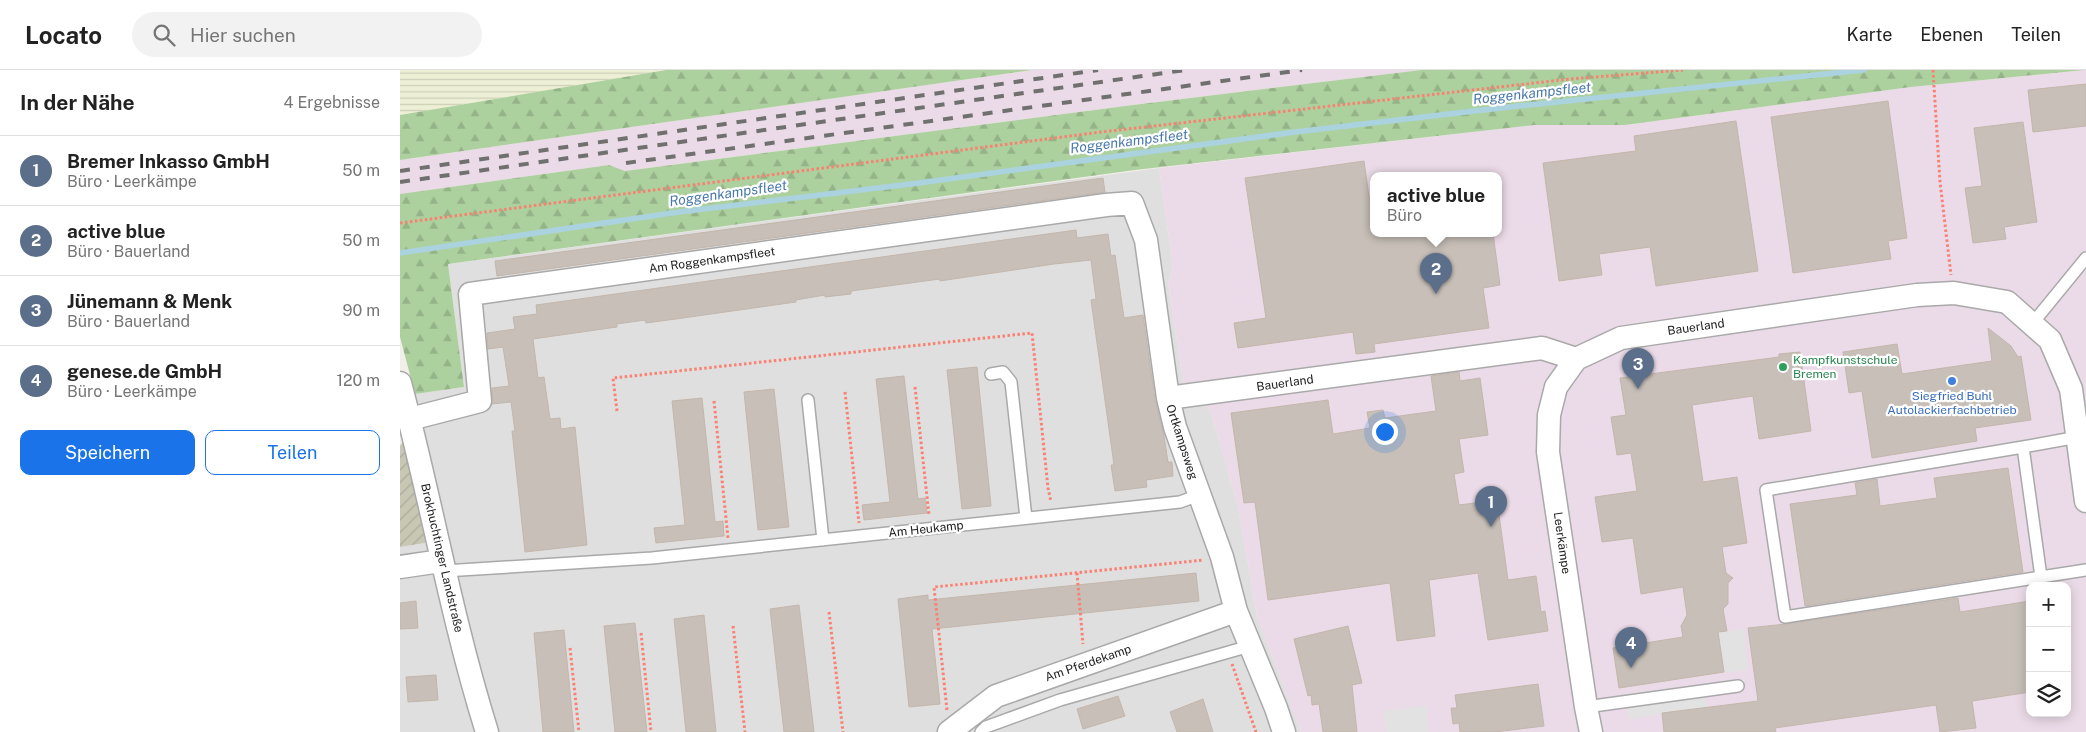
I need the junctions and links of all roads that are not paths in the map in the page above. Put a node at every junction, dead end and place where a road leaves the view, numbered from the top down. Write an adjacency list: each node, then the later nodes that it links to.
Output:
1 (1132, 203): 7 (street, Ortkampsweg); 9 (street, Am Roggenkampsfleet)
2 (2086, 258): 3 (lane)
3 (2032, 324): 4 (street, Bauerland); 10 (street, Bauerland)
4 (1576, 359): 7 (street, Bauerland); 24 (street, Leerkämpe)
5 (991, 374): 15 (lane)
6 (400, 382): 9 (street, Brokhuchtinger Landstraße)
7 (1168, 398): 13 (street, Ortkampsweg)
8 (808, 400): 16 (lane)
9 (410, 419): 17 (street, Brokhuchtinger Landstraße)
10 (2078, 437): 11 (lane); 12 (street, Bauerland)
11 (2023, 447): 20 (lane); 20 (lane)
12 (2085, 479): 14 (street, Bauerland)
13 (1200, 496): 15 (lane, Am Heukamp); 21 (street, Ortkampsweg)
14 (2086, 501)
15 (1026, 518): 16 (lane, Am Heukamp)
16 (823, 540): 17 (lane, Am Heukamp)
17 (443, 566): 18 (street); 26 (street, Brokhuchtinger Landstraße)
18 (400, 567)
19 (2086, 570): 20 (lane)
20 (2041, 577)
21 (1236, 611): 22 (street, Ortkampsweg); 25 (street, Am Pferdekamp)
22 (1250, 646): 27 (lane); 28 (street, Ortkampsweg)
23 (1738, 686): 24 (lane)
24 (1586, 707): 29 (street, Leerkämpe)
25 (948, 722)
26 (486, 732)
27 (980, 732)
28 (1284, 732)
29 (1591, 732)

